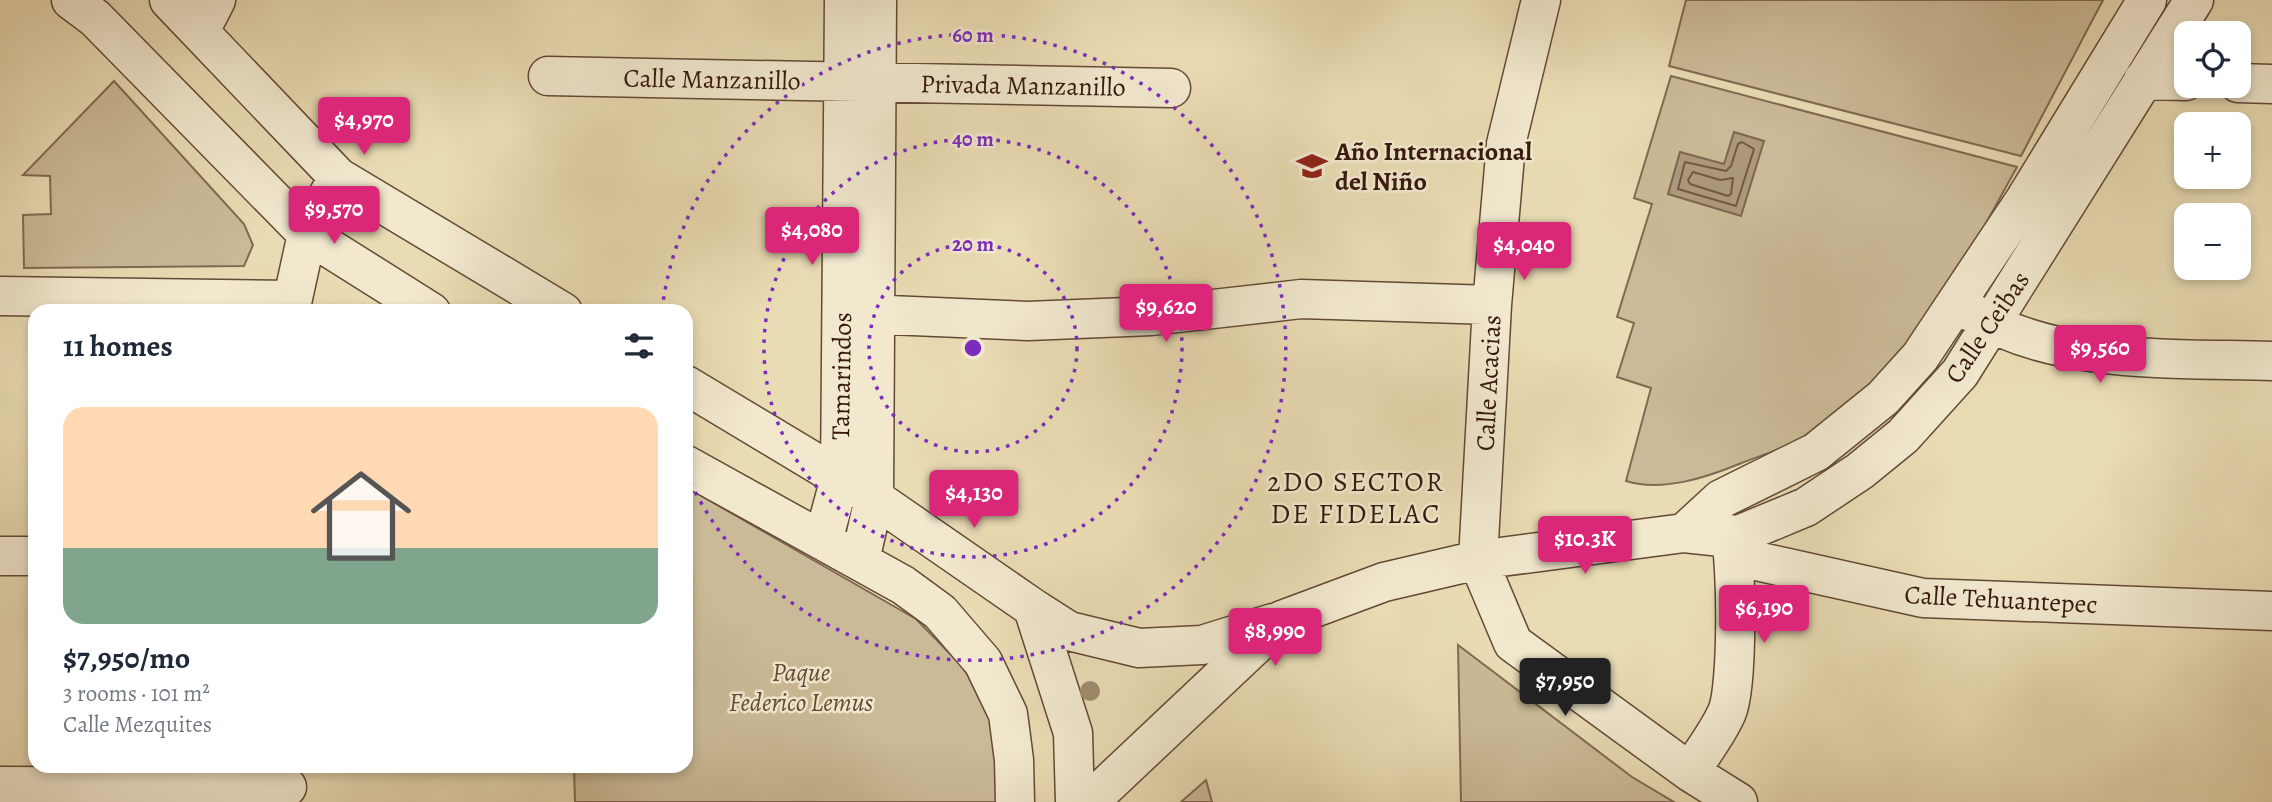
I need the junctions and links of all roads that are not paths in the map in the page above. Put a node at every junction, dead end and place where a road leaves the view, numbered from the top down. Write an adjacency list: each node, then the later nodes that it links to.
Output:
1 (71, 0): 17 (street)
2 (169, 0): 8 (street)
3 (844, 0): 12 (street, Tamarindos)
4 (877, 0): 12 (street, Tamarindos)
5 (1541, 0): 24 (street, Calle Acacias)
6 (2147, 0): 19 (street, Calle Ceibas)
7 (2194, 0): 10 (street, Calle Ceibas)
8 (208, 15): 16 (street)
9 (548, 76): 12 (street, Calle Manzanillo)
10 (2143, 80): 11 (street); 26 (street, Calle Ceibas)
11 (2174, 81)
12 (859, 82): 15 (street, Privada Manzanillo); 25 (street, Tamarindos)
13 (2251, 83): 14 (street)
14 (2272, 84)
15 (1171, 88)
16 (338, 177): 17 (street); 23 (street)
17 (307, 234): 21 (street); 22 (street)
18 (0, 296): 20 (street)
19 (1957, 303): 26 (street); 32 (street, Calle Ceibas)
20 (232, 304)
21 (290, 304)
22 (418, 304)
23 (550, 304)
24 (1492, 305): 25 (street); 38 (street, Calle Acacias)
25 (858, 314): 30 (street, Tamarindos); 31 (street, Tamarindos)
26 (1991, 326): 27 (street); 35 (street, Calle Ceibas)
27 (2272, 361)
28 (693, 390): 30 (street)
29 (693, 469): 34 (street)
30 (840, 478): 31 (street); 34 (street, Tamarindos)
31 (874, 498): 39 (street, Tamarindos); 40 (street)
32 (1721, 499): 33 (street, Calle Ceibas); 35 (street)
33 (1684, 533): 35 (street, Calle Ceibas); 38 (street, Calle Ceibas)
34 (823, 541): 39 (street)
35 (1732, 547): 41 (street, Calle Tehuantepec); 43 (street)
36 (0, 556): 37 (street)
37 (28, 556)
38 (1478, 560): 42 (street, Calle Ceibas); 43 (street)
39 (860, 562): 46 (street)
40 (1033, 608): 42 (street); 47 (street)
41 (2272, 611)
42 (1282, 620): 48 (street, Calle Ceibas)
43 (1690, 772): 49 (street)
44 (287, 785): 45 (street)
45 (0, 786)
46 (1015, 802)
47 (1075, 802)
48 (1089, 802)
49 (1738, 802)

